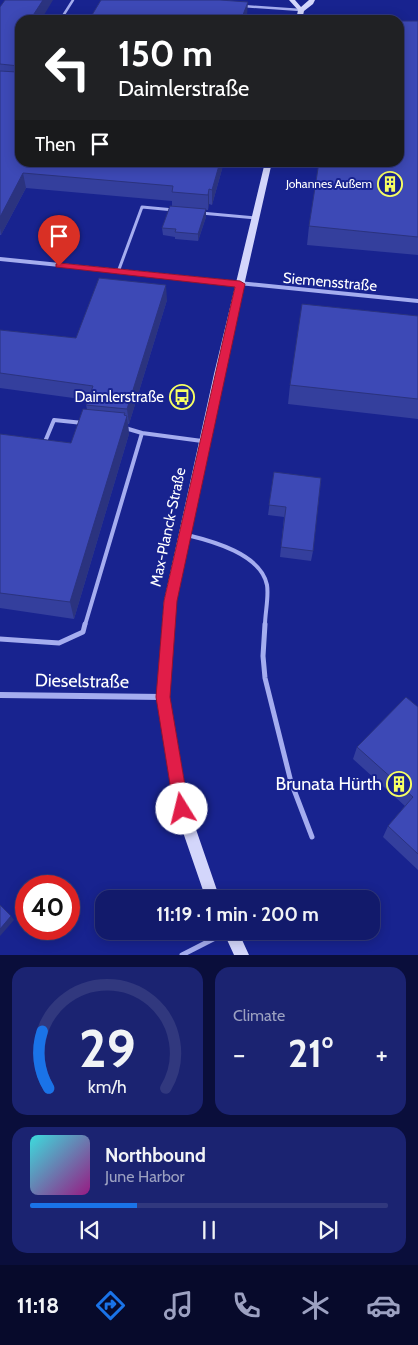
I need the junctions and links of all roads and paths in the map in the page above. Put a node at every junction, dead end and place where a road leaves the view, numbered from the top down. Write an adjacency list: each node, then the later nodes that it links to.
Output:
1 (73, 0): 6 (lane)
2 (292, 0): 5 (street)
3 (312, 0): 5 (street)
4 (242, 6): 5 (lane)
5 (301, 10): 7 (street)
6 (64, 15)
7 (300, 15)
8 (267, 167): 11 (street, Max-Planck-Straße)
9 (180, 211): 13 (lane)
10 (199, 212): 11 (lane)
11 (256, 218): 14 (street, Max-Planck-Straße)
12 (0, 259): 13 (street)
13 (118, 272): 14 (street)
14 (240, 284): 15 (street, Siemensstraße); 19 (street, Max-Planck-Straße)
15 (418, 301)
16 (92, 424): 20 (lane)
17 (121, 427): 18 (lane)
18 (142, 433): 19 (lane); 22 (lane)
19 (204, 441): 21 (street, Max-Planck-Straße)
20 (43, 448)
21 (185, 534): 24 (street, Max-Planck-Straße); 25 (lane)
22 (0, 639)
23 (0, 695): 24 (street, Dieselstraße)
24 (163, 697): 26 (street, Max-Planck-Straße)
25 (312, 837)
26 (210, 890)
27 (211, 940): 30 (lane)
28 (233, 940): 29 (street)
29 (238, 953)
30 (182, 955)

